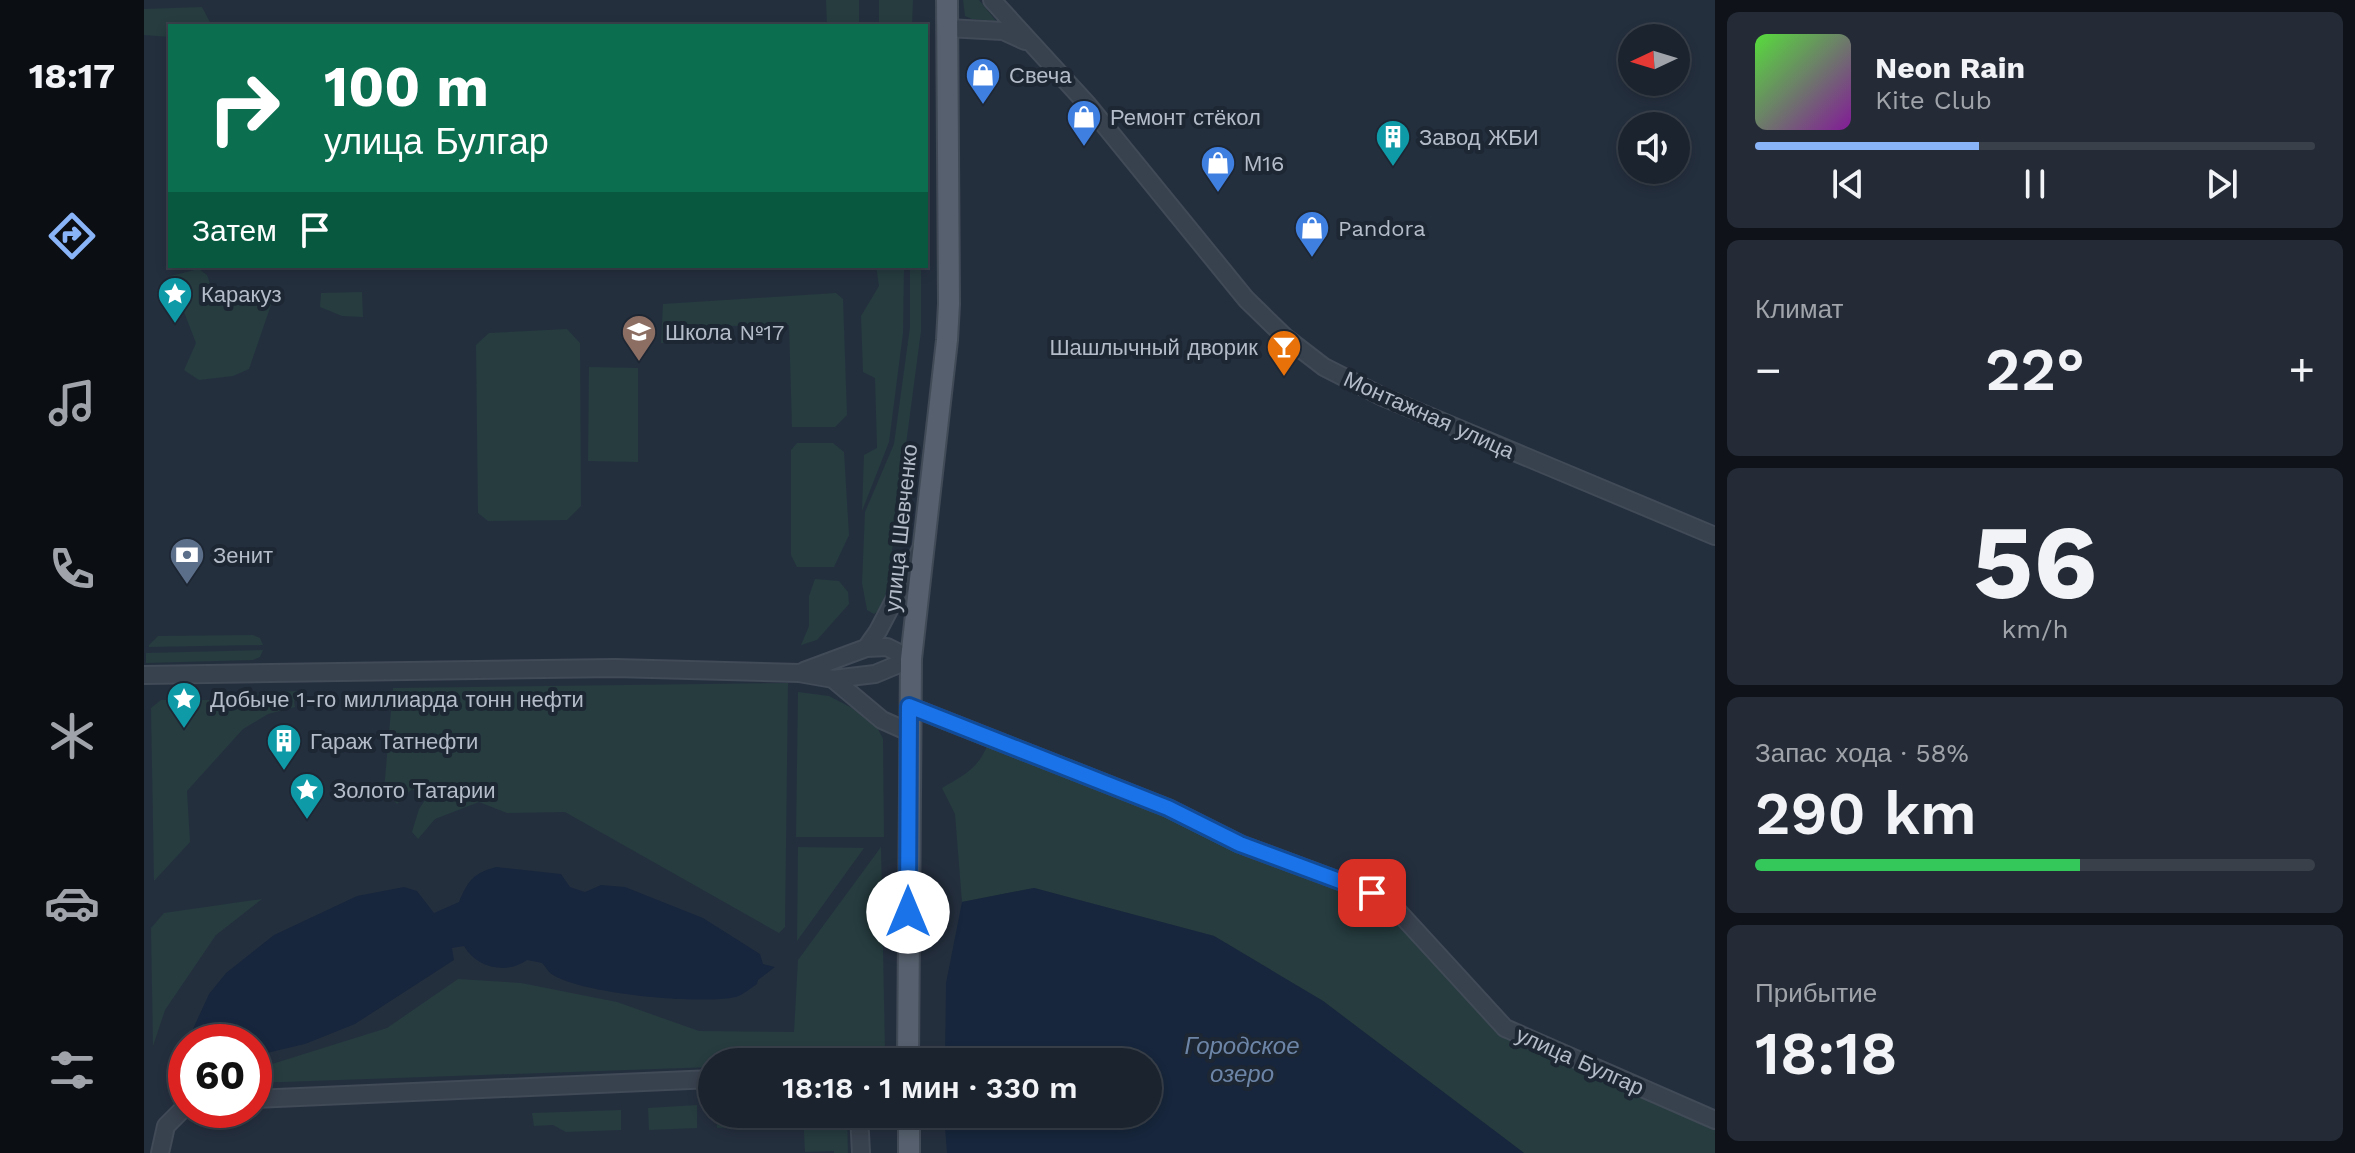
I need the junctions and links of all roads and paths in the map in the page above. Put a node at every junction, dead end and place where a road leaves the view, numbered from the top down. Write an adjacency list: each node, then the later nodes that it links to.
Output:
1 (947, 0): 3 (main road, улица Шевченко)
2 (992, 0): 4 (street, Монтажная улица)
3 (947, 28): 4 (street, Монтажная улица); 6 (main road, улица Шевченко)
4 (1034, 45): 5 (street, Монтажная улица)
5 (1715, 536)
6 (924, 544): 7 (street); 8 (main road, улица Шевченко)
7 (866, 648): 8 (street); 9 (street)
8 (911, 659): 11 (street); 12 (main road, улица Шевченко)
9 (799, 673): 10 (street); 11 (street)
10 (144, 675)
11 (833, 679): 13 (street)
12 (909, 706): 13 (main road, улица Шевченко); 17 (street, улица Булгар)
13 (909, 732): 14 (main road, улица Шевченко)
14 (908, 1048)
15 (698, 1080): 16 (street)
16 (272, 1098)
17 (1715, 1120)
18 (168, 1124): 21 (street)
19 (860, 1128): 22 (street)
20 (909, 1128): 23 (main road)
21 (160, 1153)
22 (861, 1153)
23 (909, 1153)

